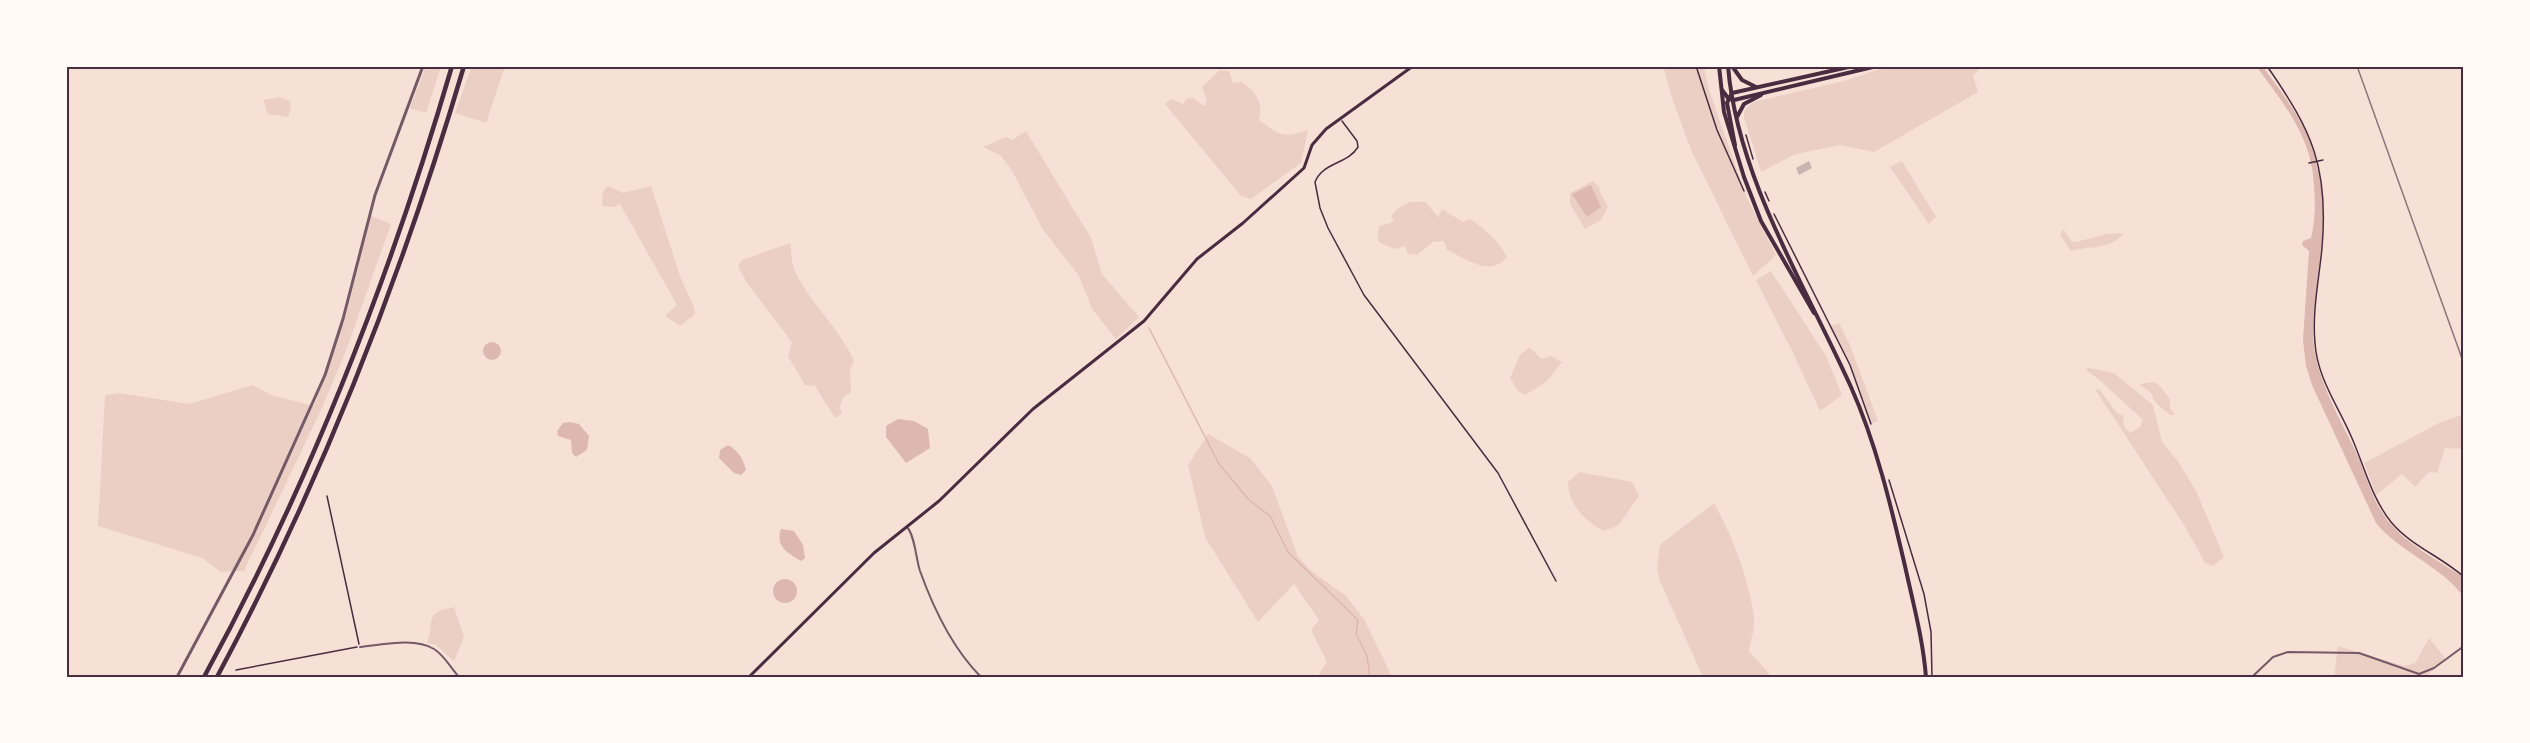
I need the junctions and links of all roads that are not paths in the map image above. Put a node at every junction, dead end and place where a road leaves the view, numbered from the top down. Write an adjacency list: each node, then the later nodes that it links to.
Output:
1 (423, 66): 21 (street)
2 (452, 66): 22 (highway)
3 (464, 66): 23 (highway)
4 (1413, 66): 18 (main road)
5 (1719, 66): 9 (main road)
6 (1730, 66): 10 (main road); 11 (main road)
7 (1853, 66): 10 (main road)
8 (1877, 66): 12 (main road)
9 (1721, 87): 13 (main road); 16 (main road)
10 (1757, 87): 11 (main road)
11 (1732, 93): 13 (main road); 14 (main road)
12 (1764, 93): 14 (main road); 15 (main road)
13 (1728, 98): 14 (main road); 16 (main road)
14 (1734, 100): 15 (main road)
15 (1737, 117): 17 (main road)
16 (1735, 146): 17 (main road)
17 (1824, 329): 27 (main road)
18 (907, 527): 25 (main road); 26 (street)
19 (2464, 646): 28 (street)
20 (360, 647): 24 (street)
21 (177, 677)
22 (204, 677)
23 (217, 677)
24 (459, 677)
25 (749, 677)
26 (981, 677)
27 (1926, 677)
28 (2252, 677)

